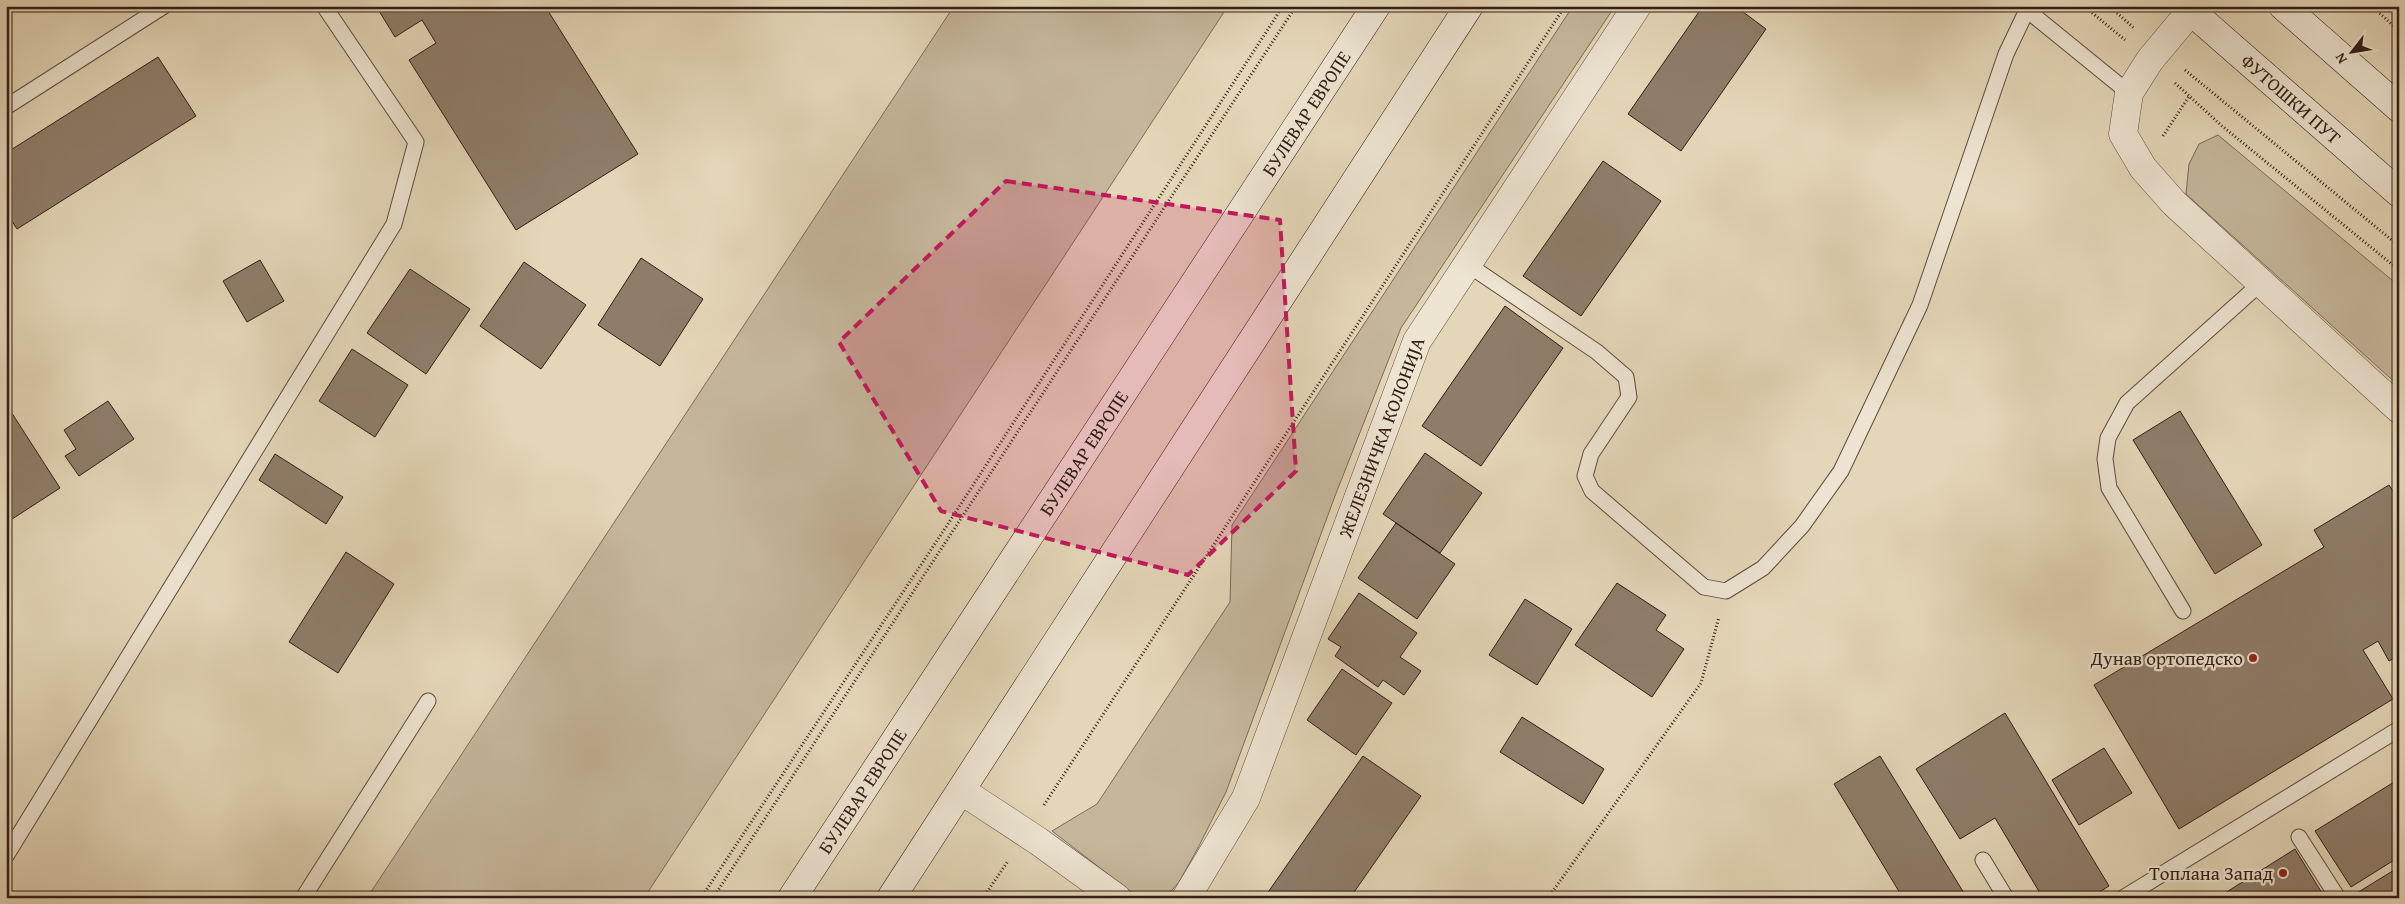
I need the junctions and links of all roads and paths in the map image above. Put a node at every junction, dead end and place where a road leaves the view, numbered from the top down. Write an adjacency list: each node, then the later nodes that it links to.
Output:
1 (164, 6): 18 (lane)
2 (324, 6): 34 (lane)
3 (1284, 6): 37 (path)
4 (1296, 6): 38 (path)
5 (1376, 6): 39 (main road, БУЛЕВАР ЕВРОПЕ)
6 (1469, 6): 31 (main road)
7 (1565, 6): 32 (path)
8 (1637, 6): 23 (main road, ЖЕЛЕЗНИЧКА КОЛОНИЈА)
9 (2084, 6): 15 (path)
10 (2109, 6): 15 (path)
11 (2283, 6): 19 (main road)
12 (2372, 6): 14 (path)
13 (2190, 8): 15 (main road); 21 (main road, ФУТОШКИ ПУТ)
14 (2399, 31)
15 (2155, 55): 16 (main road); 17 (path); 22 (path)
16 (2129, 93): 20 (main road); 27 (lane)
17 (2190, 95): 20 (path); 24 (path)
18 (6, 107)
19 (2399, 108)
20 (2143, 168): 25 (main road)
21 (2399, 193)
22 (2399, 246)
23 (1468, 264): 27 (lane); 43 (main road, ЖЕЛЕЗНИЧКА КОЛОНИЈА)
24 (2399, 270)
25 (2262, 282): 26 (main road); 28 (lane)
26 (2399, 409)
27 (1726, 591): 44 (path)
28 (2183, 611)
29 (428, 701): 36 (lane)
30 (2399, 729): 46 (lane)
31 (962, 791): 32 (main road); 40 (main road)
32 (1025, 834): 41 (path); 42 (main road)
33 (2299, 837): 47 (lane)
34 (6, 856)
35 (1983, 860): 45 (lane)
36 (303, 898)
37 (701, 898)
38 (713, 898)
39 (792, 898)
40 (891, 898)
41 (983, 898)
42 (1117, 898)
43 (1186, 898)
44 (1548, 898)
45 (2006, 898)
46 (2123, 898)
47 (2338, 898)

